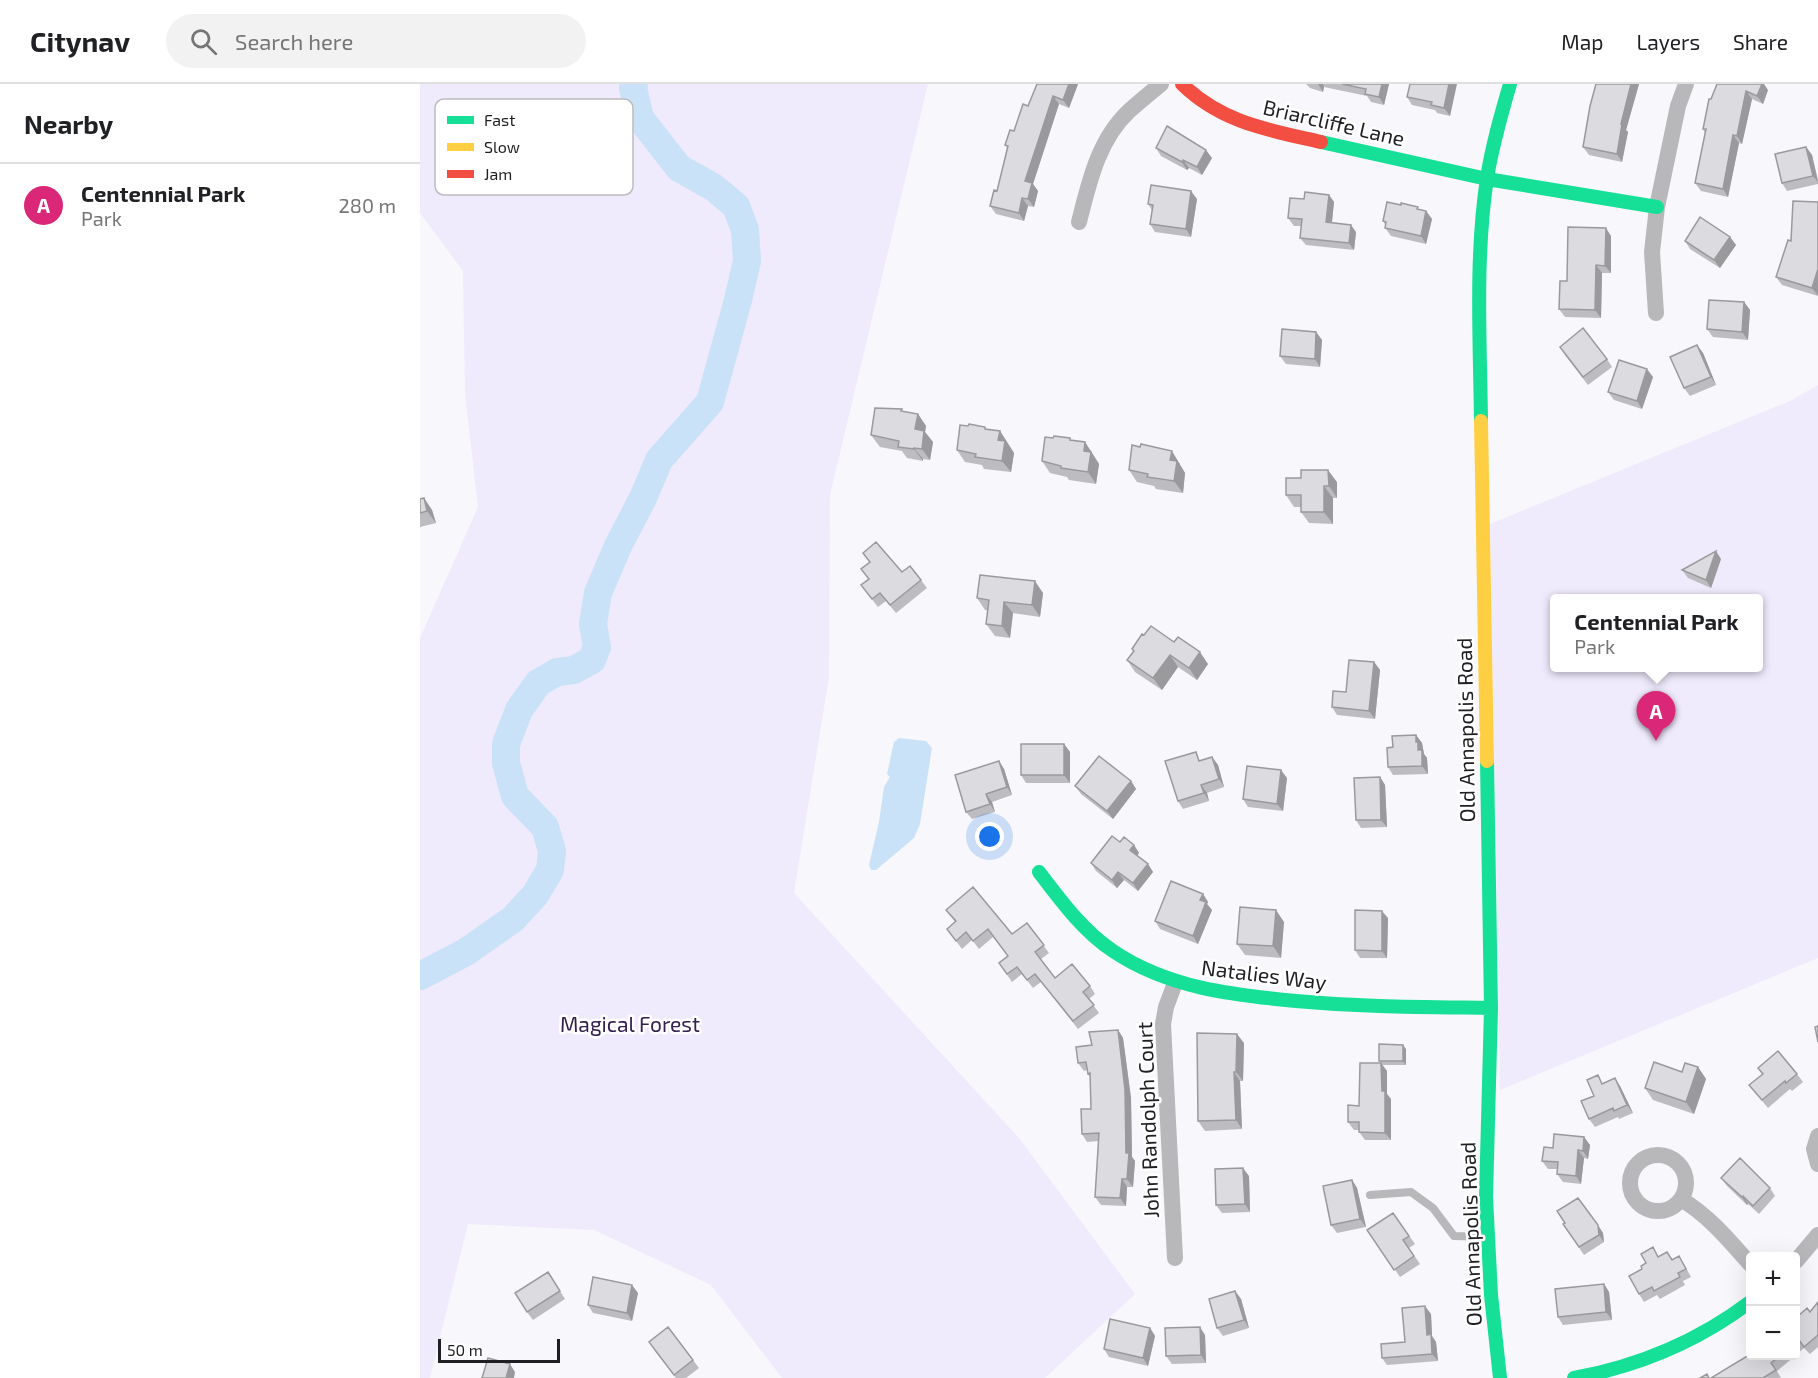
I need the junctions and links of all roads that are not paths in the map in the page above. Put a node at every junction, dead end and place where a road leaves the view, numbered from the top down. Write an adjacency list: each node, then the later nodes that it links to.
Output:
1 (1161, 84): 7 (street)
2 (1182, 84): 5 (street, Briarcliffe Lane)
3 (1510, 84): 5 (street, Old Annapolis Road)
4 (1686, 84): 6 (street)
5 (1487, 178): 6 (street, Briarcliffe Lane); 11 (street, Old Annapolis Road)
6 (1657, 207): 8 (street)
7 (1079, 222)
8 (1656, 313)
9 (1039, 872): 10 (street, Natalies Way)
10 (1175, 983): 11 (street, Natalies Way); 19 (street, John Randolph Court)
11 (1491, 1008): 17 (street, Old Annapolis Road)
12 (1818, 1136): 13 (street)
13 (1818, 1164)
14 (1370, 1195): 17 (lane)
15 (1681, 1199): 20 (street)
16 (1818, 1234): 18 (street)
17 (1488, 1237): 22 (street, Old Annapolis Road)
18 (1800, 1257)
19 (1175, 1258)
20 (1746, 1260)
21 (1746, 1306): 23 (street)
22 (1500, 1378)
23 (1574, 1378)

